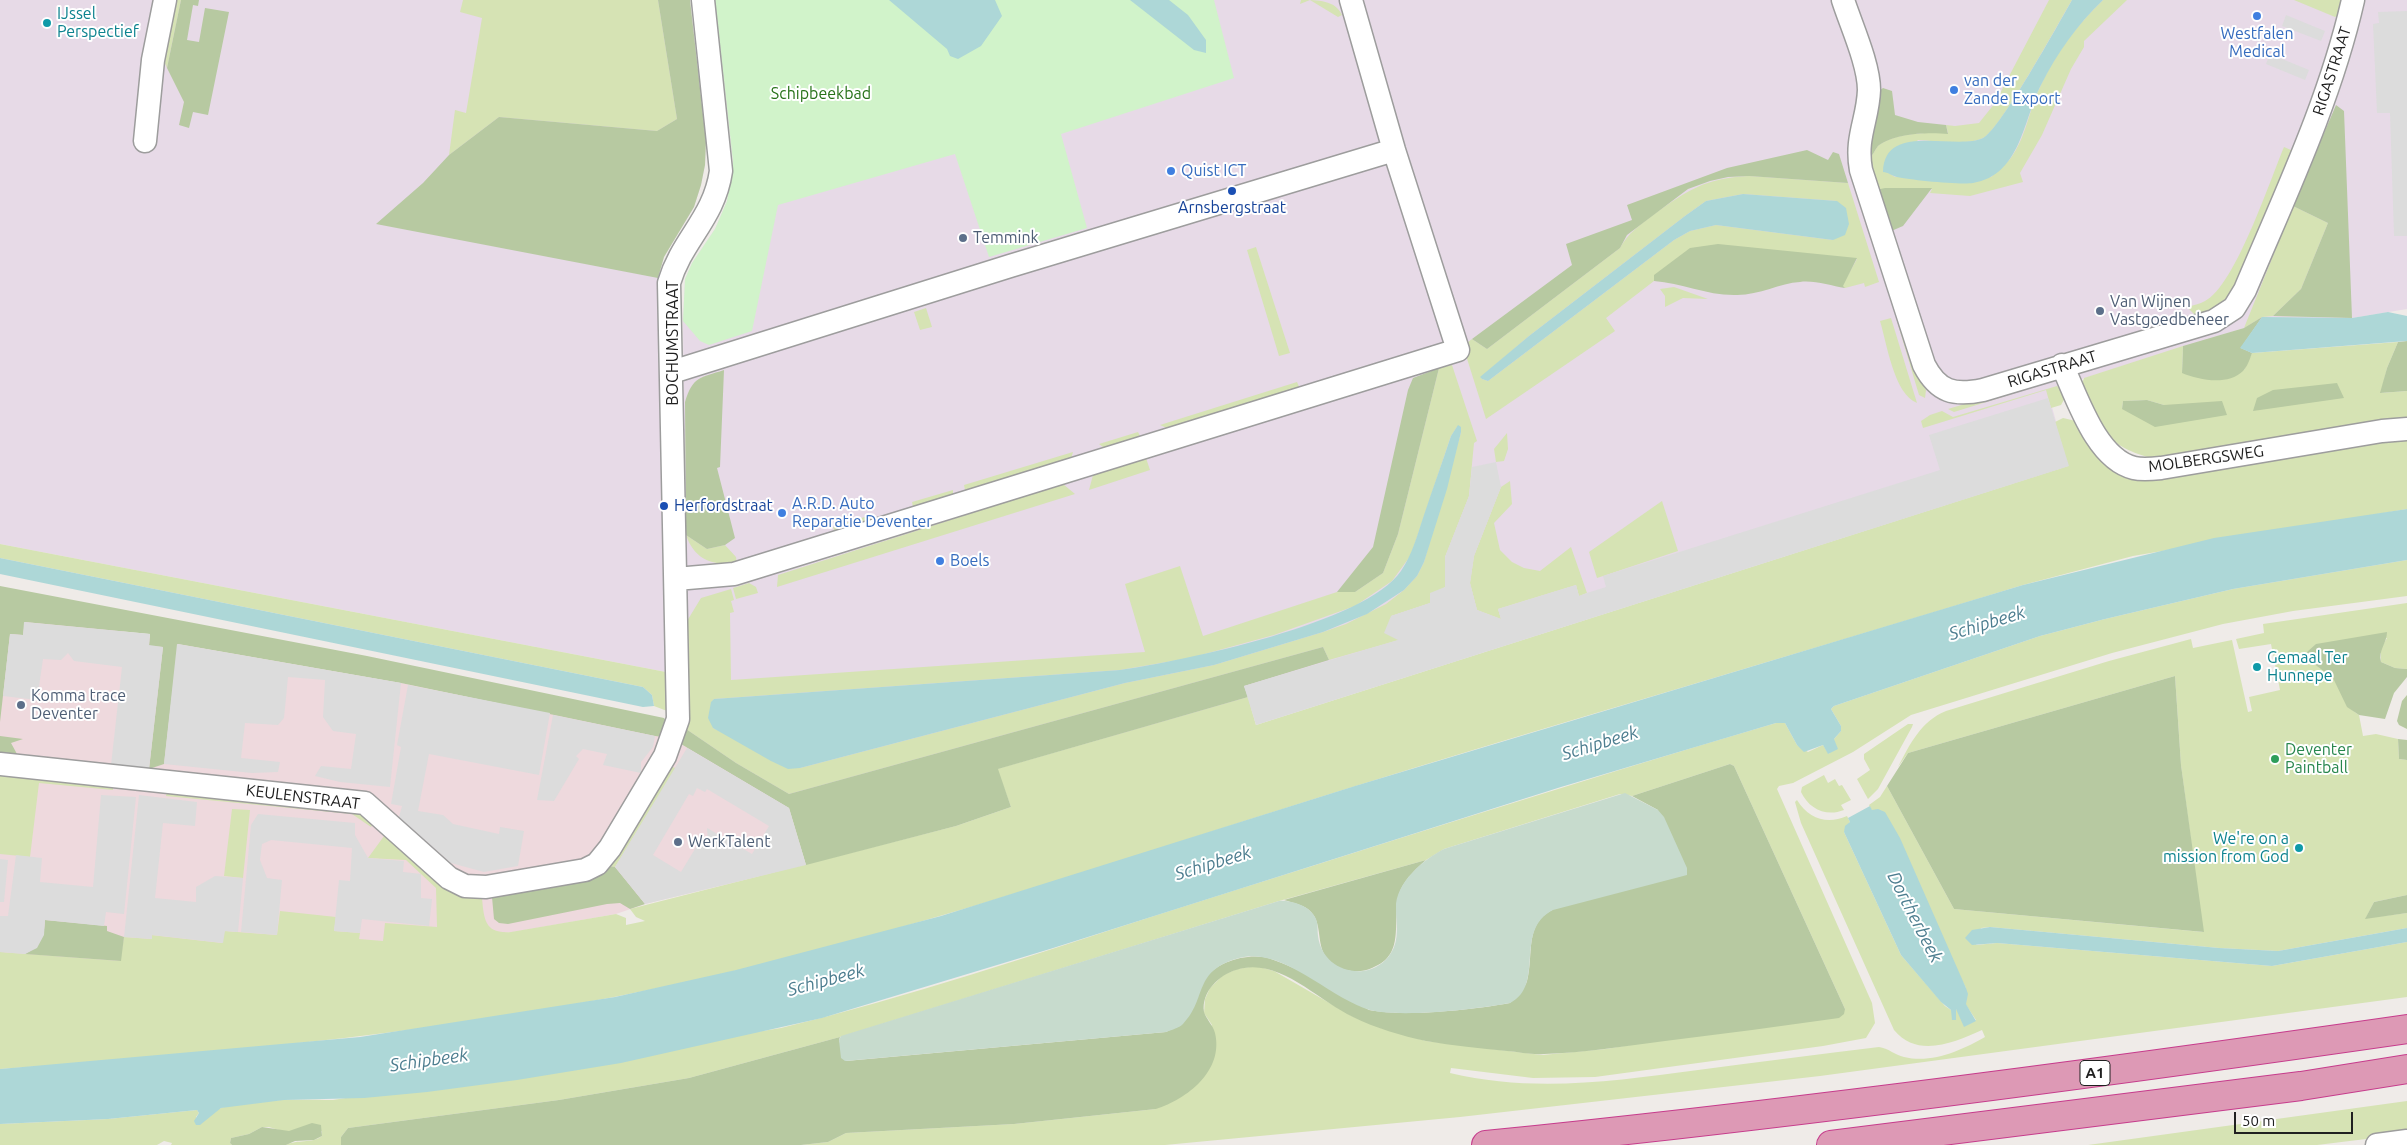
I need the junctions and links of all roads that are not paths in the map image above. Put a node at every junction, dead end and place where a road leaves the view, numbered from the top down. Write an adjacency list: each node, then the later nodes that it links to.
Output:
1 (165, 0): 6 (street)
2 (703, 0): 9 (street, BOCHUMSTRAAT)
3 (1351, 0): 7 (street)
4 (1843, 0): 8 (street, RIGASTRAAT)
5 (2353, 0): 8 (street, RIGASTRAAT)
6 (145, 141)
7 (1394, 150): 9 (street); 11 (street)
8 (2062, 365): 10 (street, MOLBERGSWEG)
9 (672, 372): 11 (street, BOCHUMSTRAAT)
10 (2407, 429)
11 (676, 579): 12 (street, KEULENSTRAAT)
12 (0, 764)
13 (2407, 1029): 16 (highway, A1)
14 (2407, 1069): 17 (highway)
15 (2407, 1142): 18 (street)
16 (1486, 1145)
17 (1831, 1145)
18 (2377, 1145)

